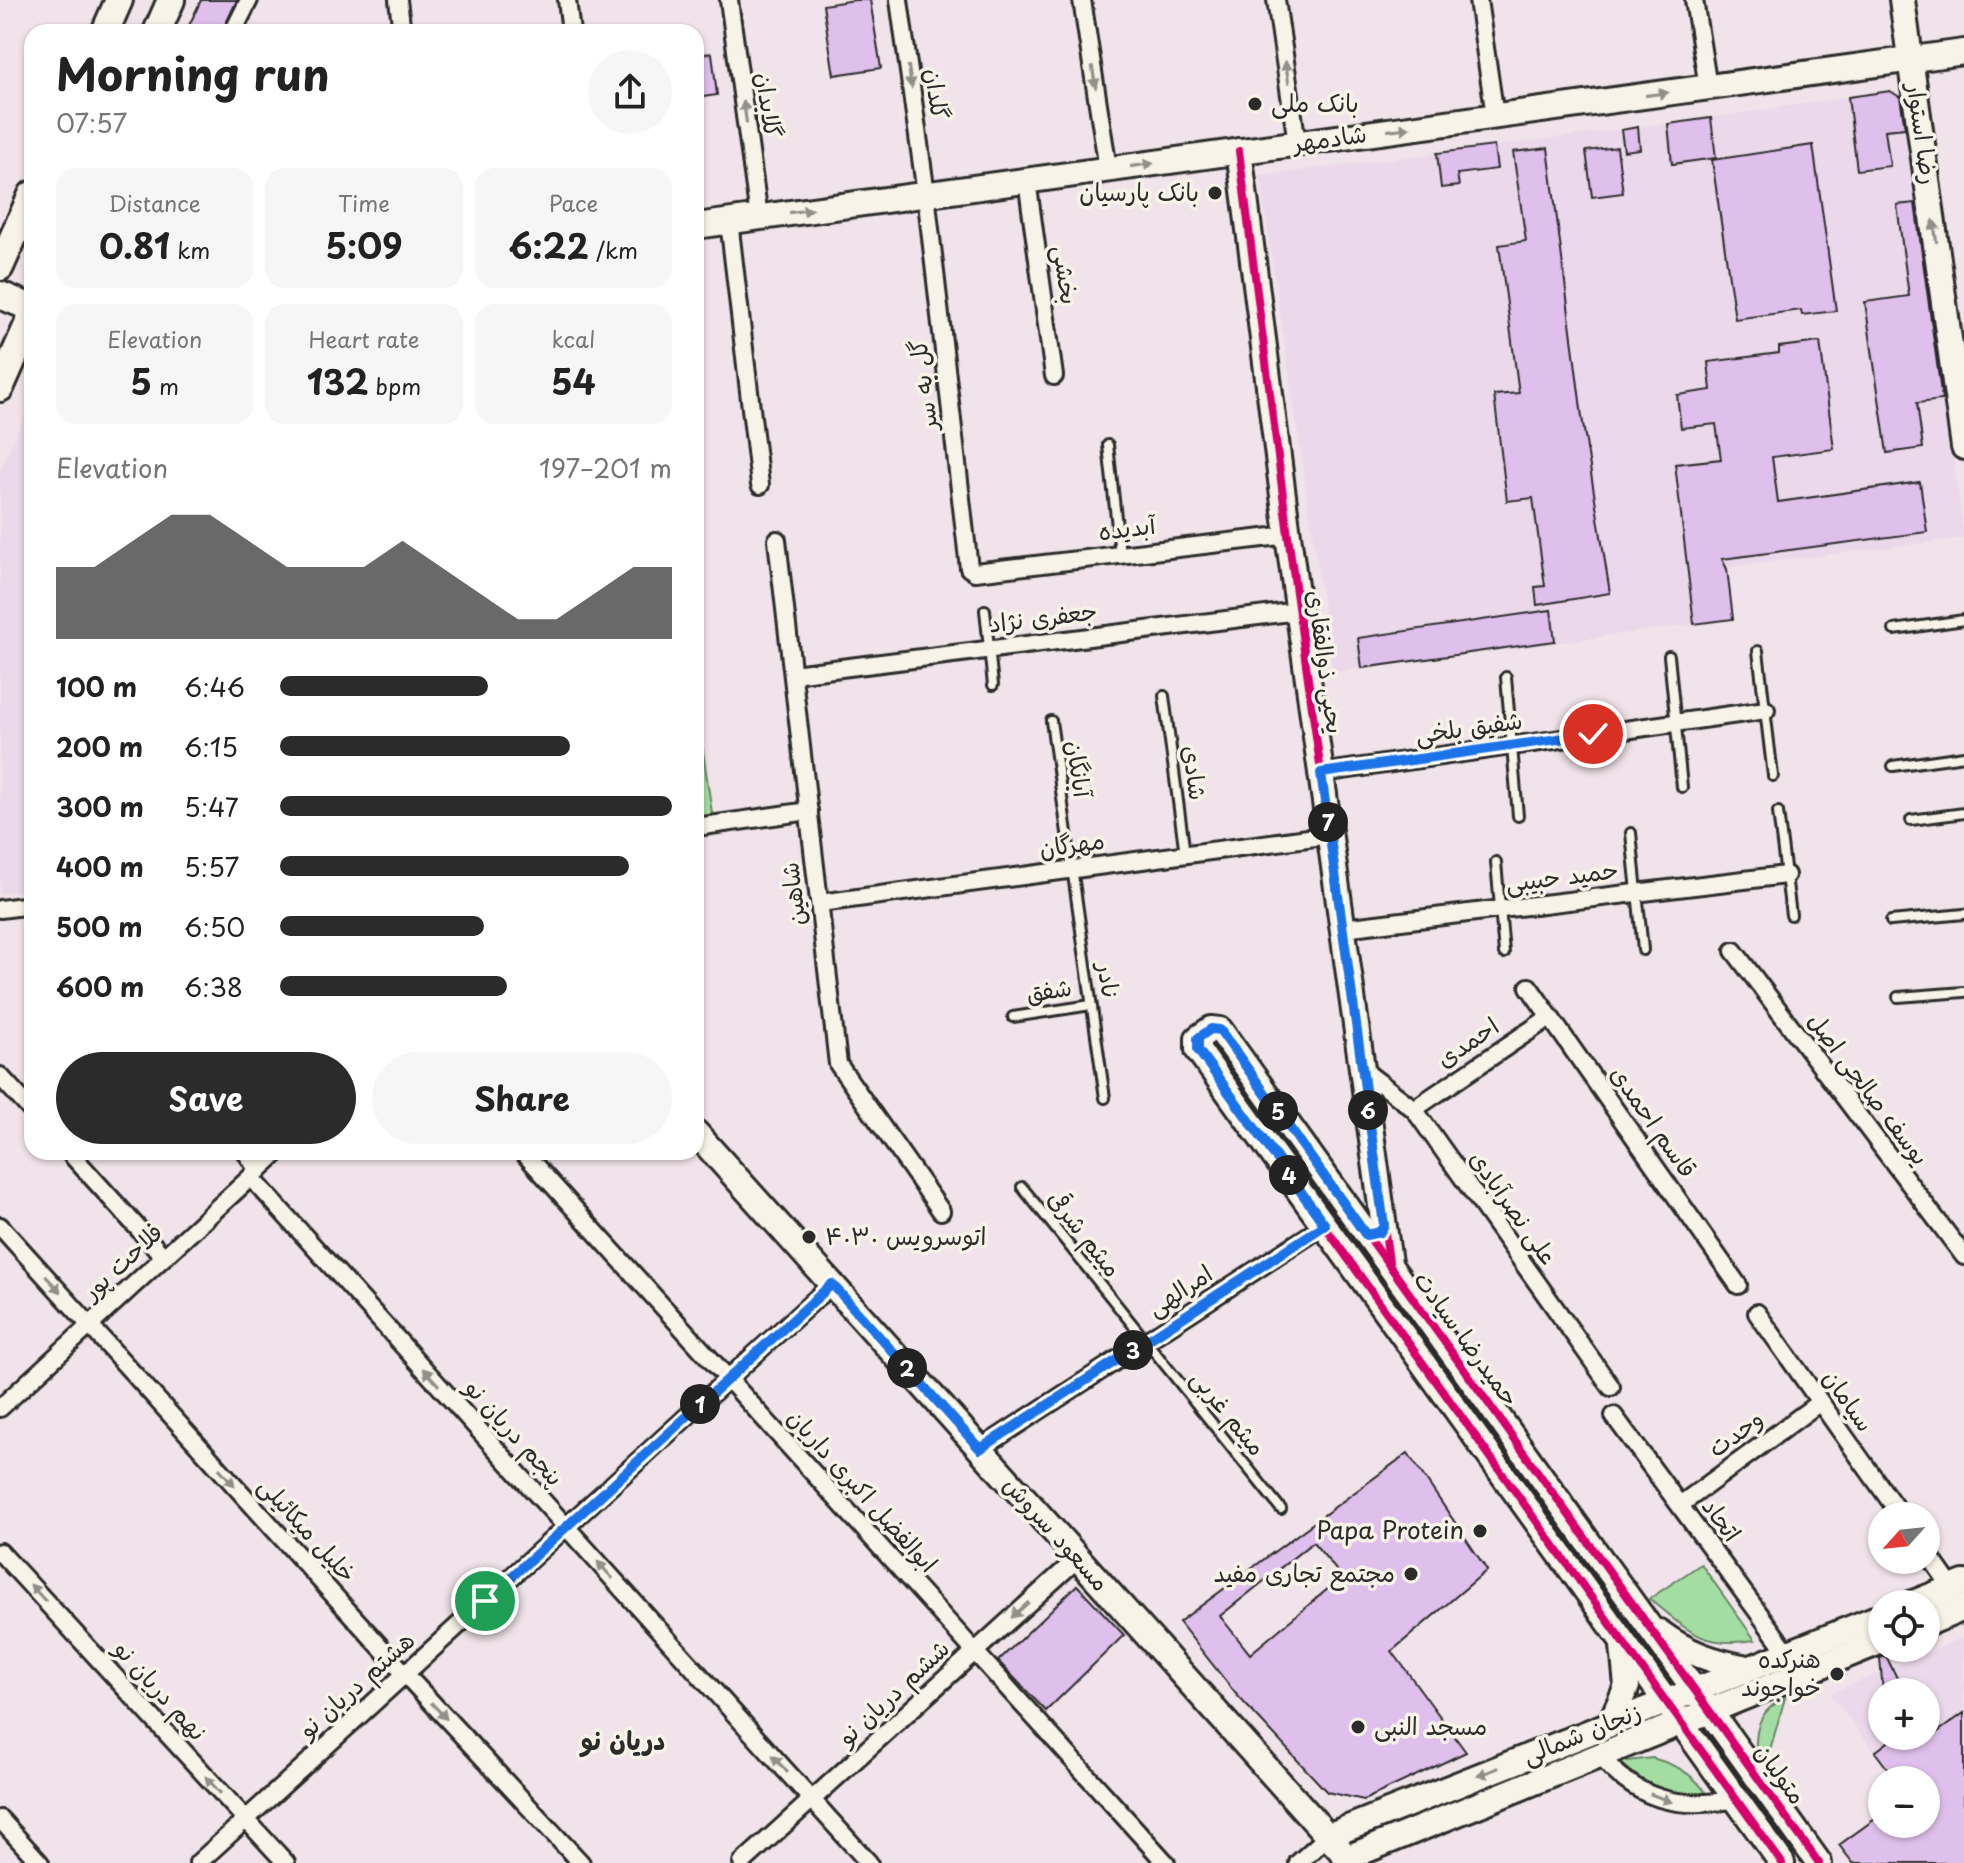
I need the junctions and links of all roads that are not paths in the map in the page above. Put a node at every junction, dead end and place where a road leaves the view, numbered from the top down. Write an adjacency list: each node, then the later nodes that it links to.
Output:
1 (119, 0): 13 (main road)
2 (171, 0): 14 (main road)
3 (249, 0): 15 (street)
4 (398, 0): 16 (street)
5 (567, 0): 17 (street)
6 (729, 0): 28 (street, گلابدان, one-way to 6)
7 (899, 0): 26 (street, گلدان, one-way to 26)
8 (1082, 0): 24 (street, one-way to 24)
9 (1276, 0): 22 (street, one-way to 9)
10 (1478, 0): 21 (street)
11 (1694, 0): 20 (street)
12 (1902, 0): 19 (main road, رضا استوار)
13 (108, 24)
14 (160, 24)
15 (237, 24)
16 (401, 24)
17 (570, 24)
18 (1964, 52): 19 (main road, شادمهر)
19 (1911, 59): 20 (main road, شادمهر); 38 (main road, رضا استوار, one-way to 19)
20 (1708, 87): 21 (main road, شادمهر, one-way to 20)
21 (1495, 116): 22 (main road, شادمهر, one-way to 21)
22 (1297, 143): 23 (main road, شادمهر)
23 (1239, 151): 24 (main road, شادمهر, one-way to 23); 40 (main road, یحیی ذوالفقاری)
24 (1108, 169): 25 (main road, شادمهر)
25 (1027, 180): 26 (main road, شادمهر); 36 (street, بخشی)
26 (926, 194): 28 (main road, شادمهر, one-way to 26); 43 (street, گل به سر)
27 (24, 213): 31 (main road)
28 (759, 217): 29 (main road, شادمهر)
29 (729, 221): 30 (main road, شادمهر); 39 (street)
30 (704, 225)
31 (0, 267)
32 (0, 295): 33 (main road)
33 (24, 305)
34 (24, 332): 35 (main road)
35 (3, 374)
36 (1054, 376)
37 (1108, 445): 42 (lane)
38 (1964, 447)
39 (760, 485)
40 (1288, 535): 42 (street, آبدیده); 45 (main road, یحیی ذوالفقاری)
41 (777, 540): 51 (street, شاهین)
42 (1120, 554): 43 (street, آبدیده)
43 (972, 571)
44 (985, 610): 48 (lane)
45 (1298, 611): 48 (street, جعفری نژاد); 61 (main road, یحیی ذوالفقاری)
46 (1964, 620): 47 (lane)
47 (1894, 630)
48 (988, 649): 51 (street, جعفری نژاد); 53 (lane)
49 (1758, 651): 55 (lane)
50 (1669, 656): 57 (lane)
51 (793, 674): 64 (street, شاهین)
52 (1506, 677): 58 (lane)
53 (993, 685)
54 (1164, 696): 72 (lane, شادی)
55 (1766, 710): 57 (street, شفیق بلخی); 62 (lane)
56 (1051, 721): 74 (lane, آبانگان)
57 (1675, 722): 58 (street, شفیق بلخی); 63 (lane)
58 (1511, 746): 61 (street, شفیق بلخی); 67 (lane)
59 (1964, 756): 60 (lane)
60 (1893, 766)
61 (1321, 773): 71 (main road, یحیی ذوالفقاری)
62 (1773, 776)
63 (1682, 787)
64 (809, 811): 69 (street); 77 (street, شاهین)
65 (1778, 812): 75 (lane)
66 (1964, 813): 68 (lane)
67 (1518, 816)
68 (1911, 820)
69 (704, 826)
70 (1631, 833): 76 (lane)
71 (1330, 835): 72 (street, مهرگان); 84 (main road, یحیی ذوالفقاری)
72 (1185, 855): 74 (street, مهرگان)
73 (1496, 862): 80 (lane)
74 (1072, 870): 77 (street, مهرگان); 91 (lane, نادر)
75 (1786, 875): 76 (street, حمید حبیبی); 82 (lane)
76 (1637, 892): 80 (street, حمید حبیبی); 85 (lane)
77 (820, 903): 106 (street, شاهین)
78 (24, 906): 79 (street)
79 (0, 909)
80 (1500, 909): 84 (street, حمید حبیبی); 87 (lane)
81 (1964, 914): 83 (lane)
82 (1791, 915)
83 (1891, 921)
84 (1343, 928): 94 (main road, یحیی ذوالفقاری)
85 (1643, 950)
86 (1734, 951): 110 (street, یوسف صالحی اصل)
87 (1504, 953)
88 (1529, 987): 93 (street, قاسم احمدی)
89 (1964, 992): 90 (lane)
90 (1898, 997)
91 (1091, 1005): 92 (lane, شفق); 96 (lane, نادر)
92 (1013, 1017)
93 (1550, 1017): 98 (street, احمدی); 114 (street, قاسم احمدی)
94 (1363, 1070): 98 (street, علی نصرآبادی); 109 (main road, یحیی ذوالفقاری)
95 (0, 1076): 97 (street)
96 (1105, 1098)
97 (24, 1102)
98 (1414, 1109): 119 (street, علی نصرآبادی)
99 (704, 1142): 113 (main road, مسعود سروش)
100 (76, 1160): 111 (street)
101 (249, 1160): 104 (street, پنجم دریان‌ نو)
102 (269, 1160): 104 (street, فلاحت پور)
103 (530, 1160): 118 (street, ابوالفضل اکبری داریان)
104 (254, 1174): 111 (street, فلاحت پور); 127 (street, پنجم دریان‌ نو, one-way to 104)
105 (1022, 1187): 117 (lane, میثم شرقی)
106 (941, 1211)
107 (1325, 1225): 109 (main road, حمیدرضا سیادت); 117 (street, امرالهی); 135 (main road, حمیدرضا سیادت)
108 (0, 1226): 116 (street, خلیل میکائیلی, one-way to 116)
109 (1375, 1230): 112 (main road, یحیی ذوالفقاری)
110 (1964, 1256)
111 (164, 1257): 116 (street, فلاحت پور)
112 (1390, 1267): 133 (main road, حمیدرضا سیادت)
113 (832, 1284): 118 (street, هشتم دریان‌ نو); 123 (main road, مسعود سروش)
114 (1738, 1285)
115 (1757, 1313): 120 (street, سیامان)
116 (91, 1325): 121 (street, فلاحت پور); 143 (street, خلیل میکائیلی, one-way to 143)
117 (1145, 1342): 123 (street, امرالهی); 126 (lane, میثم غربی)
118 (728, 1379): 127 (street, هشتم دریان‌ نو); 140 (street, ابوالفضل اکبری داریان)
119 (1611, 1387)
120 (1820, 1402): 124 (street, سیامان); 125 (street, وحدت)
121 (0, 1408)
122 (1614, 1416): 125 (street, اتحاد)
123 (980, 1449): 129 (main road, مسعود سروش)
124 (1891, 1502)
125 (1680, 1505): 141 (street, اتحاد)
126 (1281, 1509)
127 (566, 1527): 143 (street, هشتم دریان‌ نو); 153 (street, پنجم دریان‌ نو, one-way to 127)
128 (0, 1552): 155 (street, نهم دریان‌ نو, one-way to 128)
129 (1078, 1558): 140 (street, ششم دریان‌ نو, one-way to 140); 156 (main road, مسعود سروش)
130 (1940, 1568): 131 (street)
131 (1960, 1593): 132 (main road); 134 (main road)
132 (1940, 1597)
133 (1628, 1598): 135 (main road); 137 (main road, حمیدرضا سیادت)
134 (1940, 1611)
135 (1602, 1615): 138 (main road, حمیدرضا سیادت)
136 (1868, 1622): 141 (main road, زنجان شمالی)
137 (1645, 1623): 142 (main road); 145 (main road, حمیدرضا سیادت)
138 (1623, 1644): 146 (main road, حمیدرضا سیادت); 147 (main road)
139 (1868, 1647): 144 (main road, زنجان شمالی)
140 (974, 1651): 153 (street, ششم دریان‌ نو); 164 (street, ابوالفضل اکبری داریان)
141 (1788, 1653): 142 (main road, زنجان شمالی)
142 (1748, 1668): 145 (main road, زنجان شمالی)
143 (405, 1674): 155 (street, هشتم دریان‌ نو); 161 (street, خلیل میکائیلی, one-way to 161)
144 (1763, 1688): 145 (main road, زنجان شمالی); 149 (main road)
145 (1701, 1700): 146 (main road, زنجان شمالی); 149 (main road, متولیان)
146 (1672, 1711): 147 (main road, زنجان شمالی); 148 (main road, زنجان شمالی); 151 (main road, متولیان)
147 (1611, 1722): 156 (main road, زنجان شمالی, one-way to 156)
148 (1635, 1739): 150 (main road, زنجان شمالی); 151 (main road)
149 (1740, 1752): 167 (main road, متولیان)
150 (1599, 1754): 152 (street, one-way to 152); 157 (main road, زنجان شمالی)
151 (1709, 1762): 152 (main road, متولیان)
152 (1736, 1799): 166 (main road, متولیان)
153 (813, 1800): 162 (street, ششم دریان‌ نو); 163 (street, پنجم دریان‌ نو)
154 (0, 1819): 158 (street)
155 (245, 1820): 159 (street, هشتم دریان‌ نو); 160 (street, نهم دریان‌ نو)
156 (1328, 1836): 157 (main road, مسعود سروش); 165 (street)
157 (1350, 1860)
158 (40, 1863)
159 (198, 1863)
160 (286, 1863)
161 (581, 1863)
162 (742, 1863)
163 (869, 1863)
164 (1166, 1863)
165 (1298, 1863)
166 (1782, 1863)
167 (1819, 1863)

